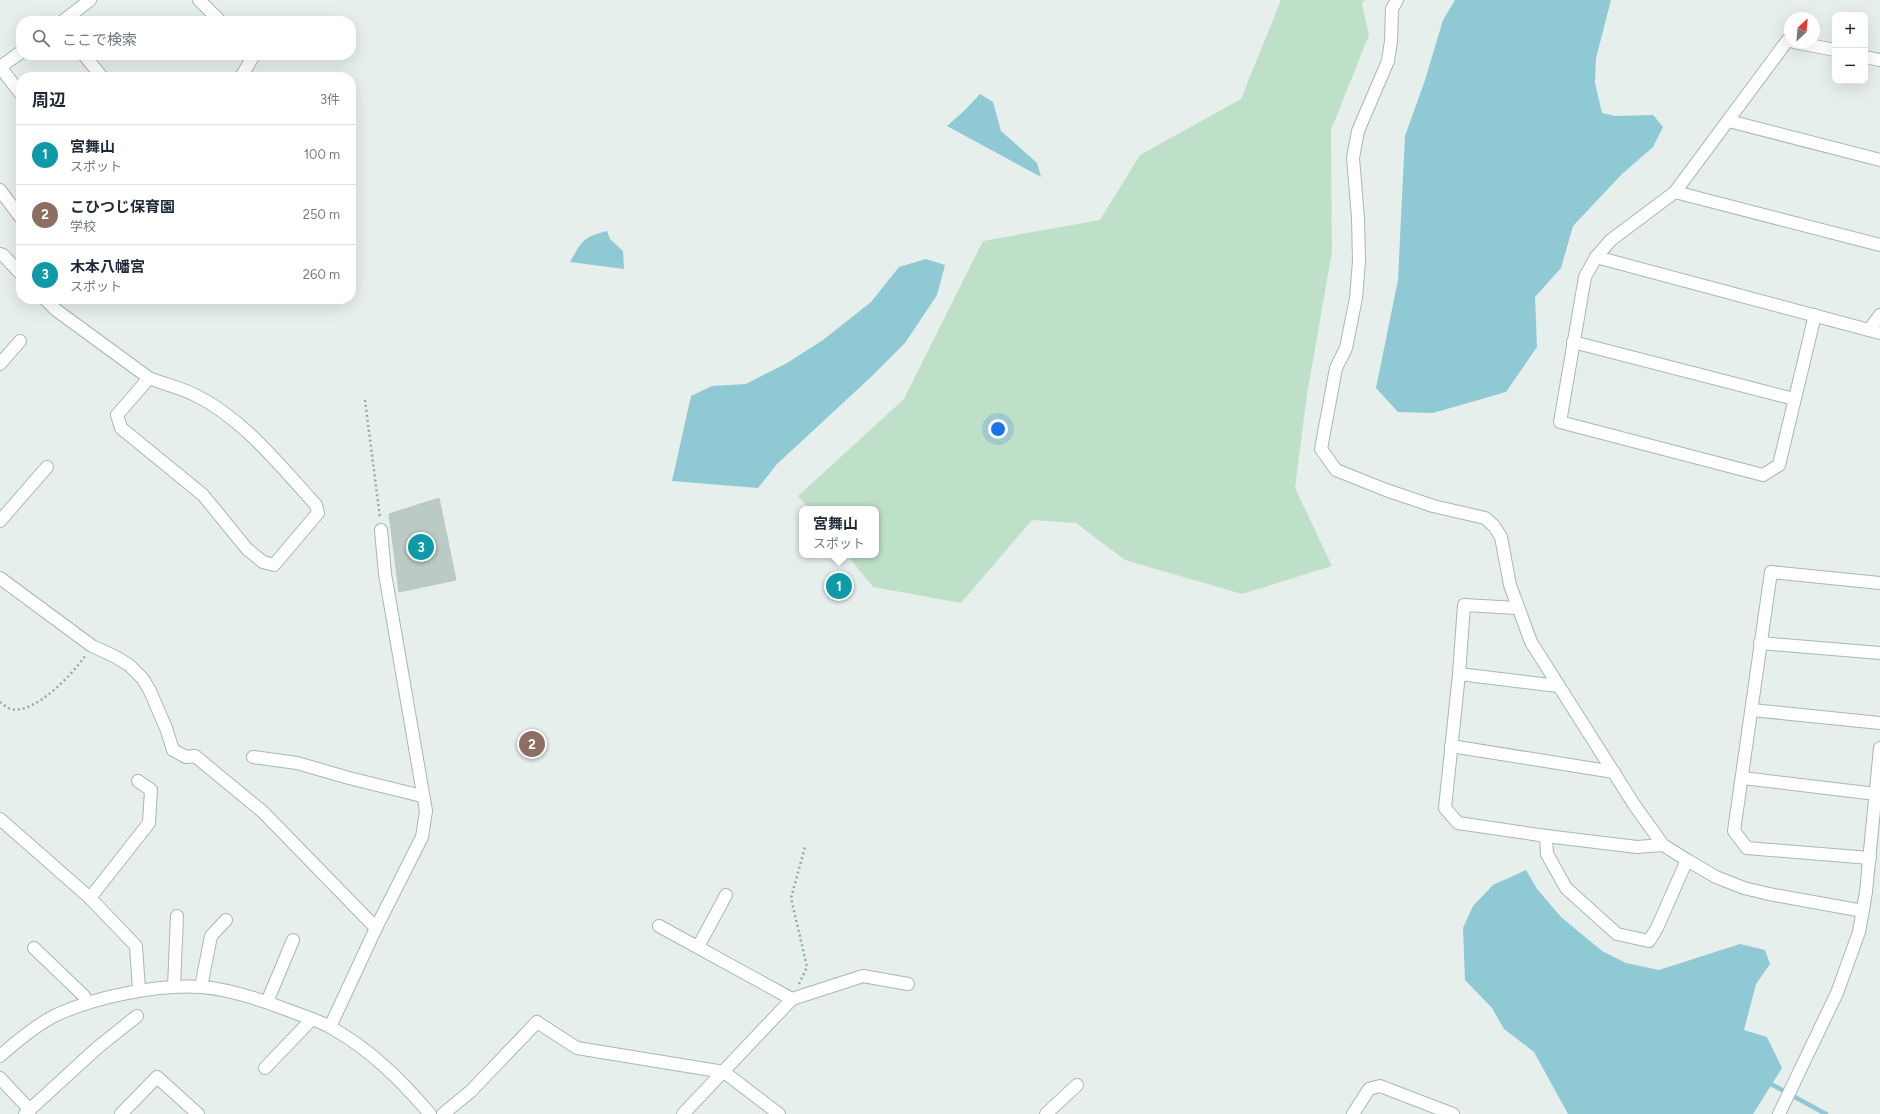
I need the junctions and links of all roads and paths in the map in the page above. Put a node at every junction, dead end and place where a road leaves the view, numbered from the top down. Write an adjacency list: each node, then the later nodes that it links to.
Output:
1 (90, 0): 4 (street)
2 (199, 0): 5 (street)
3 (1397, 0): 42 (street)
4 (69, 16)
5 (215, 16)
6 (1784, 45): 18 (street)
7 (1820, 47): 8 (street)
8 (1832, 49)
9 (16, 56): 14 (street)
10 (1868, 57): 13 (street)
11 (88, 60): 15 (street)
12 (251, 60): 16 (street)
13 (1880, 60)
14 (0, 67): 17 (street)
15 (98, 72)
16 (244, 72)
17 (16, 88)
18 (1729, 121): 19 (street); 21 (street)
19 (1880, 160)
20 (0, 190): 22 (street)
21 (1675, 192): 23 (street); 25 (street)
22 (16, 211)
23 (1880, 245)
24 (0, 254): 26 (street)
25 (1596, 257): 28 (street); 32 (street)
26 (16, 269)
27 (50, 304): 34 (street)
28 (1815, 315): 30 (street); 35 (street)
29 (1880, 315): 30 (street)
30 (1875, 332)
31 (20, 341): 33 (street)
32 (1573, 342): 35 (street); 35 (street)
33 (0, 364)
34 (149, 378): 34 (street)
35 (1794, 399)
36 (365, 400): 39 (path)
37 (47, 467): 38 (street)
38 (0, 521)
39 (381, 530): 58 (street)
40 (0, 578): 44 (street)
41 (1880, 583): 43 (street)
42 (1517, 608): 46 (street); 47 (street)
43 (1760, 643): 45 (street); 49 (street)
44 (92, 646): 48 (path); 71 (street)
45 (1880, 653)
46 (1459, 674): 47 (street); 51 (street)
47 (1558, 686): 54 (street)
48 (0, 702)
49 (1752, 710): 50 (street); 55 (street)
50 (1880, 723)
51 (1451, 746): 54 (street); 60 (street)
52 (1880, 748): 57 (street)
53 (253, 757): 58 (street)
54 (1614, 772): 61 (street)
55 (1743, 778): 57 (street); 63 (street)
56 (138, 781): 66 (street)
57 (1876, 794): 63 (street)
58 (422, 796): 71 (street)
59 (0, 819): 66 (street)
60 (1546, 836): 61 (street); 64 (street)
61 (1663, 845): 64 (street)
62 (804, 847): 79 (path)
63 (1870, 858): 67 (street)
64 (1686, 860): 67 (street)
65 (726, 895): 73 (street)
66 (90, 898): 78 (street)
67 (1864, 910): 100 (street)
68 (177, 916): 76 (street)
69 (226, 920): 77 (street)
70 (659, 926): 73 (street)
71 (376, 928): 84 (street)
72 (293, 940): 80 (street)
73 (698, 947): 79 (street)
74 (34, 948): 81 (street)
75 (908, 984): 79 (street)
76 (174, 987): 77 (street); 78 (street)
77 (201, 987): 80 (street)
78 (139, 990): 81 (street)
79 (792, 999): 87 (street)
80 (267, 1002): 83 (street)
81 (87, 1003): 85 (street)
82 (137, 1016): 90 (street)
83 (312, 1019): 84 (street); 86 (street)
84 (330, 1027): 93 (street)
85 (0, 1056)
86 (265, 1068)
87 (724, 1072): 94 (street); 95 (street); 96 (street)
88 (0, 1078): 90 (street)
89 (1077, 1085): 97 (street)
90 (27, 1112)
91 (120, 1114): 92 (street)
92 (198, 1114)
93 (430, 1114)
94 (443, 1114)
95 (683, 1114)
96 (779, 1114)
97 (1046, 1114)
98 (1353, 1114): 99 (street)
99 (1453, 1114)
100 (1779, 1114)

